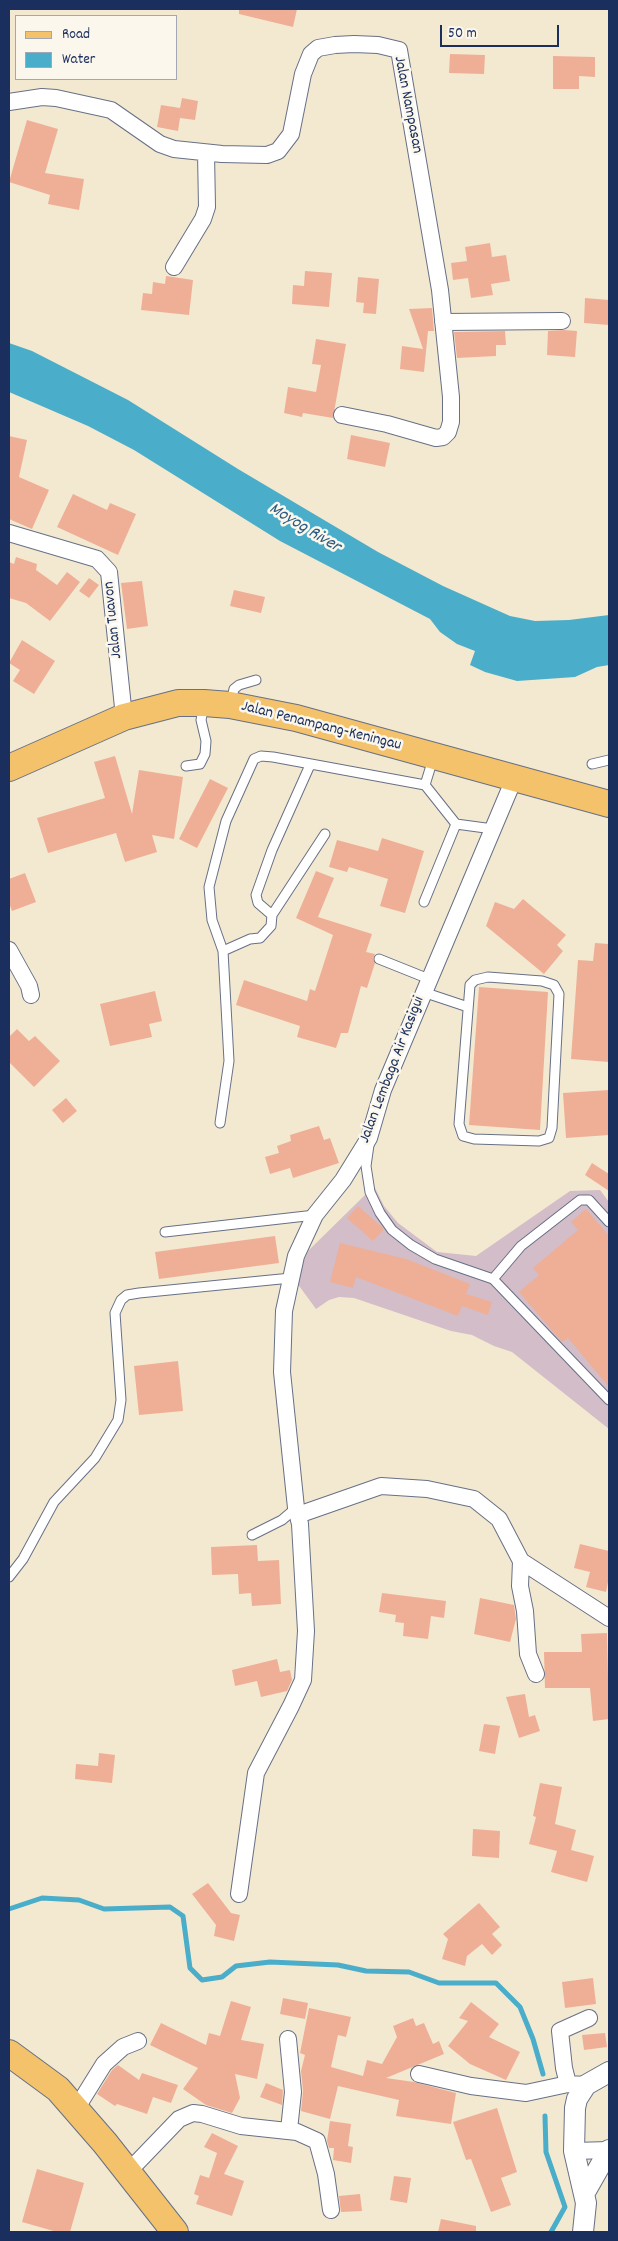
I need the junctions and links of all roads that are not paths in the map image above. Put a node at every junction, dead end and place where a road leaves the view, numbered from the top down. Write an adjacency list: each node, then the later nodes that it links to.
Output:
1 (9, 102): 2 (street, Jalan Nampasan)
2 (206, 153): 3 (street); 5 (street, Jalan Nampasan)
3 (174, 267)
4 (562, 321): 5 (street)
5 (443, 322): 6 (street, Jalan Nampasan)
6 (342, 415)
7 (9, 533): 11 (street, Jalan Tuavon)
8 (256, 680): 10 (lane)
9 (204, 703): 10 (main road, Jalan Penampang-Keningau); 11 (main road, Jalan Penampang-Keningau); 16 (lane)
10 (230, 705): 12 (main road, Jalan Penampang-Keningau)
11 (124, 717): 17 (main road, Jalan Penampang-Keningau)
12 (434, 756): 18 (main road, Jalan Penampang-Keningau); 19 (lane)
13 (609, 760): 14 (lane)
14 (592, 764)
15 (310, 765): 19 (lane); 25 (lane); 27 (lane)
16 (186, 766)
17 (9, 768)
18 (514, 779): 20 (main road, Jalan Penampang-Keningau); 22 (street, Jalan Lembaga Air Kasigui)
19 (425, 785): 21 (lane)
20 (608, 803)
21 (456, 824): 22 (lane); 24 (lane)
22 (492, 829): 29 (street, Jalan Lembaga Air Kasigui)
23 (325, 834): 25 (lane)
24 (424, 902)
25 (272, 914): 27 (lane)
26 (9, 950): 30 (street)
27 (223, 952): 32 (lane)
28 (379, 959): 29 (lane)
29 (426, 985): 31 (lane); 33 (street, Jalan Lembaga Air Kasigui)
30 (31, 995)
31 (468, 1007): 31 (lane)
32 (220, 1123)
33 (369, 1138): 34 (street, Jalan Lembaga Air Kasigui); 38 (lane)
34 (315, 1215): 36 (lane); 37 (street, Jalan Lembaga Air Kasigui)
35 (609, 1222): 38 (lane)
36 (165, 1232)
37 (291, 1278): 40 (street, Jalan Lembaga Air Kasigui); 43 (lane)
38 (493, 1279): 39 (lane)
39 (609, 1400)
40 (297, 1512): 41 (lane); 42 (street); 46 (street, Jalan Lembaga Air Kasigui)
41 (252, 1535)
42 (521, 1561): 44 (street); 45 (street)
43 (9, 1577)
44 (609, 1618)
45 (536, 1674)
46 (239, 1894)
47 (589, 2018): 53 (street)
48 (288, 2039): 55 (street)
49 (138, 2041): 54 (street)
50 (9, 2053): 54 (main road)
51 (609, 2072): 53 (street)
52 (419, 2074): 53 (street)
53 (577, 2084): 57 (street)
54 (76, 2109): 58 (main road)
55 (289, 2130): 58 (street); 60 (street)
56 (609, 2150): 57 (street); 59 (street)
57 (574, 2151): 59 (street)
58 (128, 2172): 61 (main road)
59 (584, 2194): 62 (street)
60 (331, 2210)
61 (175, 2232)
62 (583, 2232)

